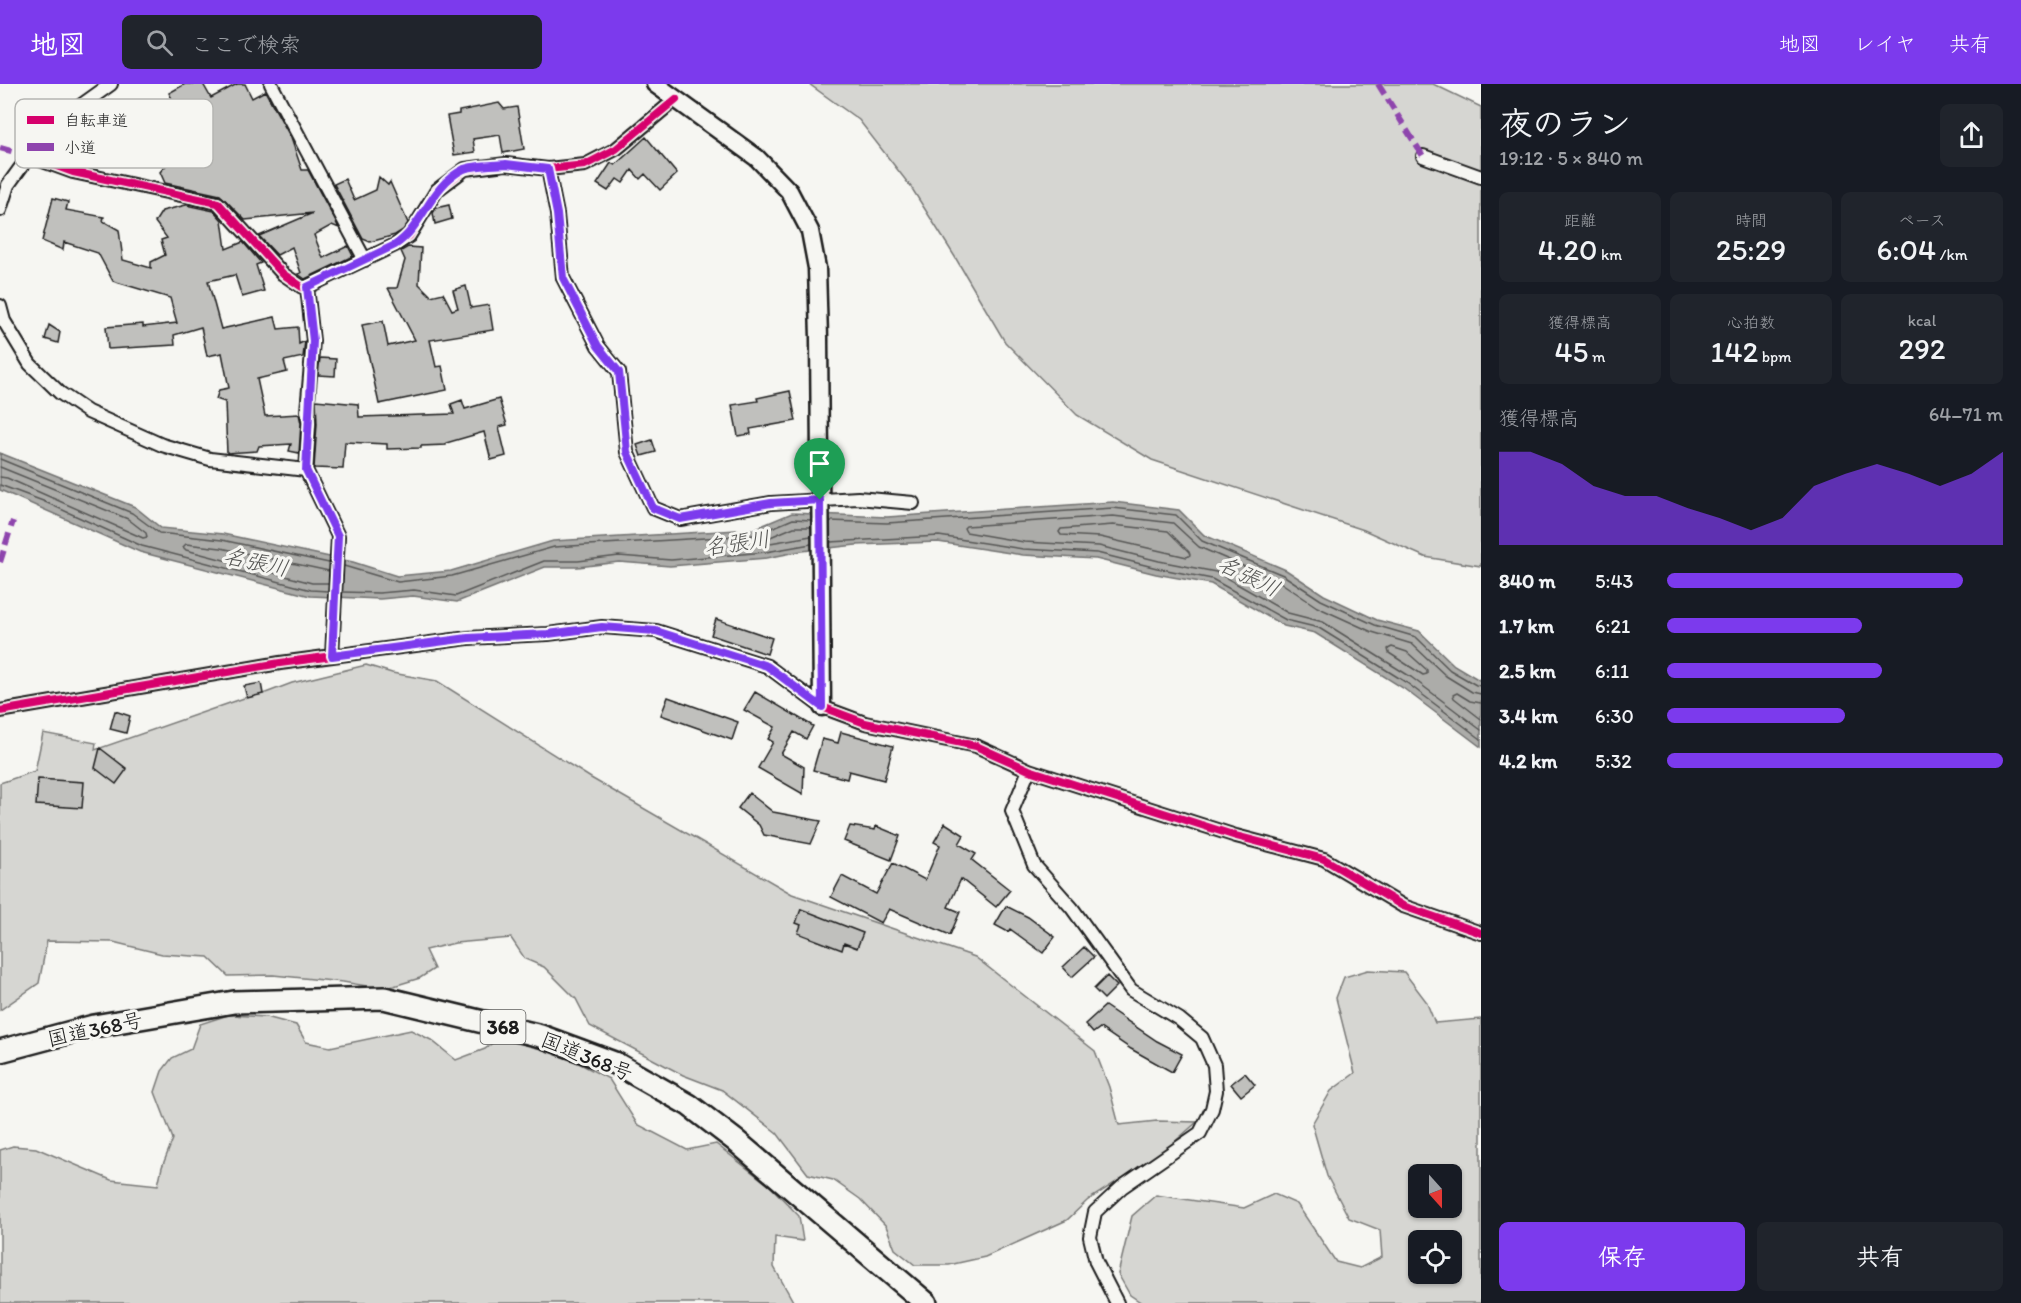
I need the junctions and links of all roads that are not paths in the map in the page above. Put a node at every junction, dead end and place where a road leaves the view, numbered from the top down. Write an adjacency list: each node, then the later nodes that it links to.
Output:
1 (111, 84): 4 (street)
2 (271, 84): 12 (street)
3 (655, 84): 5 (street)
4 (90, 99)
5 (676, 99): 9 (street); 16 (street)
6 (1423, 156): 10 (street)
7 (20, 168): 11 (street)
8 (62, 168): 13 (street)
9 (548, 169): 12 (street); 16 (street)
10 (1481, 177)
11 (0, 210)
12 (365, 260): 13 (street)
13 (307, 287): 15 (street)
14 (0, 306): 15 (street)
15 (306, 470): 18 (street)
16 (820, 500): 17 (street); 19 (street)
17 (913, 503)
18 (332, 656): 19 (street); 20 (street)
19 (822, 707): 21 (street)
20 (0, 711)
21 (1029, 770): 22 (street); 25 (street)
22 (1481, 933)
23 (0, 1051): 24 (highway, 国道368号 / 368)
24 (926, 1303)
25 (1117, 1303)

